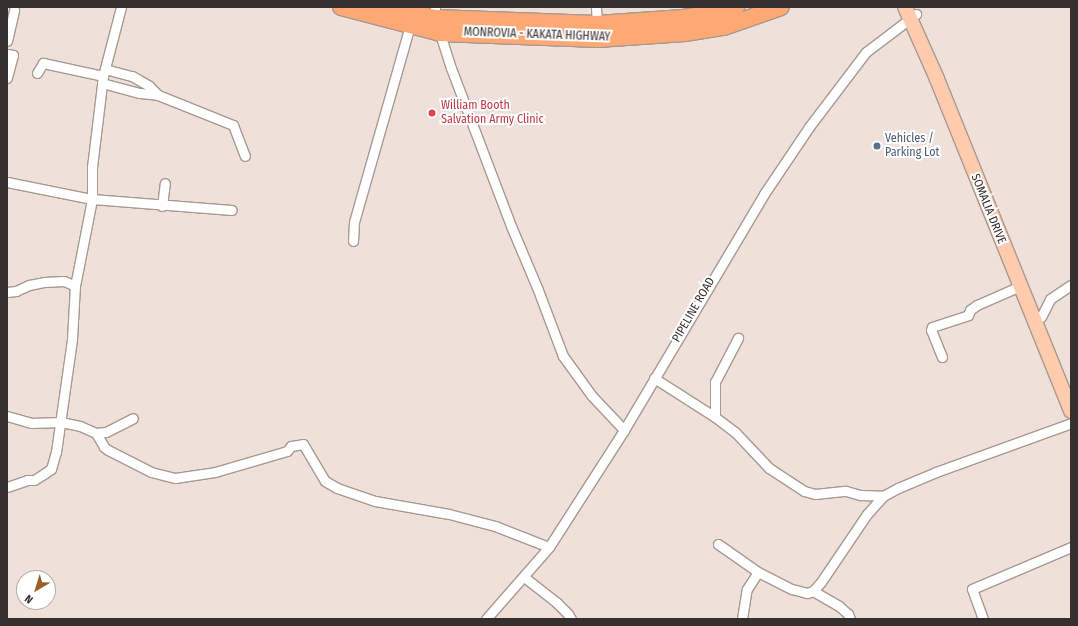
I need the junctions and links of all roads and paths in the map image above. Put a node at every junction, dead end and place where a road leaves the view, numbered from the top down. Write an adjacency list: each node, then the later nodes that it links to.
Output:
1 (121, 7): 15 (street)
2 (341, 7): 11 (highway, MONROVIA - KAKATA HIGHWAY)
3 (386, 7): 9 (highway, MONROVIA - KAKATA HIGHWAY)
4 (596, 7): 10 (street)
5 (736, 7): 10 (highway, MONROVIA - KAKATA HIGHWAY)
6 (781, 7): 9 (highway, MONROVIA - KAKATA HIGHWAY)
7 (14, 10): 12 (street)
8 (911, 12): 27 (main road, SOMALIA DRIVE); 29 (main road, SOMALIA DRIVE); 32 (street, PIPELINE ROAD)
9 (437, 19): 10 (highway, MONROVIA - KAKATA HIGHWAY); 11 (highway, MONROVIA - KAKATA HIGHWAY); 40 (street)
10 (597, 24)
11 (410, 26): 24 (street)
12 (7, 41)
13 (7, 54): 16 (street)
14 (37, 73): 15 (street)
15 (104, 76): 17 (street); 17 (street); 21 (street)
16 (7, 78)
17 (158, 95): 18 (street)
18 (245, 156)
19 (7, 182): 21 (street)
20 (165, 183): 22 (street)
21 (92, 200): 22 (street); 26 (street)
22 (162, 206): 23 (street)
23 (232, 210)
24 (353, 241)
25 (1071, 285): 29 (street)
26 (75, 286): 28 (street); 38 (street)
27 (1020, 286): 31 (street); 34 (main road, SOMALIA DRIVE)
28 (7, 292)
29 (1041, 317): 33 (main road, SOMALIA DRIVE)
30 (738, 338): 36 (street)
31 (942, 357)
32 (654, 378): 36 (street); 40 (street, PIPELINE ROAD)
33 (1071, 388)
34 (1071, 411)
35 (7, 416): 38 (street)
36 (715, 417): 43 (street)
37 (133, 418): 41 (street)
38 (61, 422): 41 (street); 42 (street)
39 (1071, 423): 43 (street)
40 (624, 430): 45 (street, PIPELINE ROAD)
41 (96, 433): 45 (street)
42 (7, 487)
43 (883, 496): 49 (street)
44 (718, 544): 47 (street)
45 (550, 547): 48 (street, PIPELINE ROAD)
46 (1071, 547): 54 (street)
47 (758, 572): 49 (street); 52 (street)
48 (524, 577): 50 (street, PIPELINE ROAD); 51 (street)
49 (813, 591): 53 (street)
50 (486, 619)
51 (571, 619)
52 (742, 619)
53 (850, 619)
54 (983, 619)

